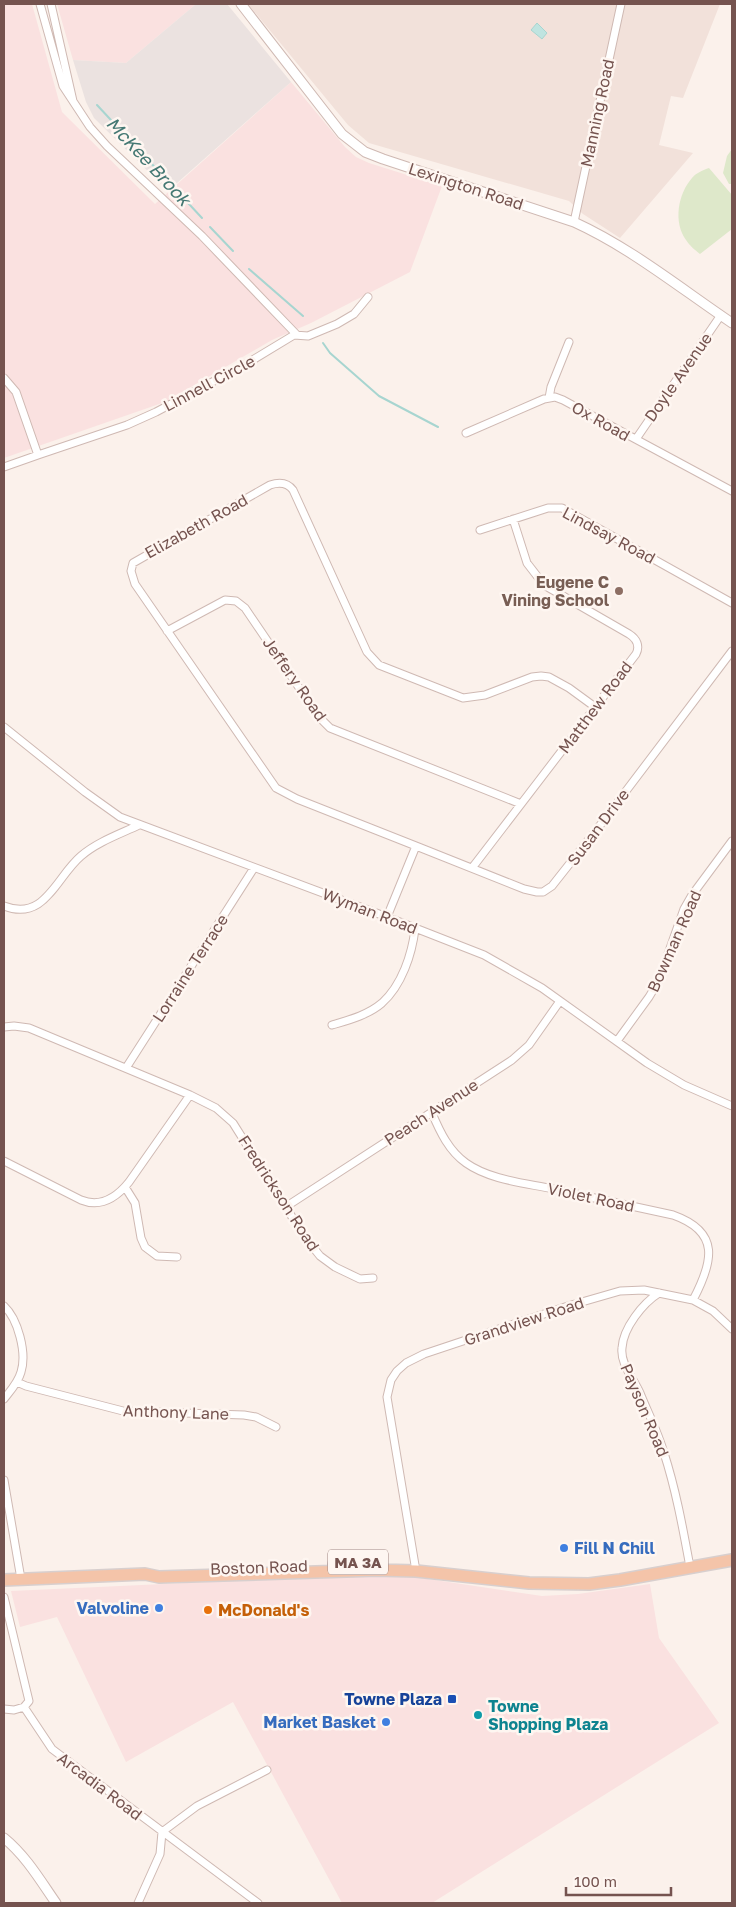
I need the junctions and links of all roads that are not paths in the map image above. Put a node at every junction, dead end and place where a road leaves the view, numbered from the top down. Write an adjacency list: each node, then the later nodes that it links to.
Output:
1 (40, 4): 5 (street)
2 (51, 4): 5 (street)
3 (241, 4): 6 (street, Lexington Road)
4 (621, 4): 6 (street, Manning Road)
5 (74, 104): 10 (street)
6 (574, 222): 8 (street, Lexington Road)
7 (368, 296): 10 (street, Linnell Circle)
8 (721, 315): 9 (street, Lexington Road); 15 (street, Doyle Avenue)
9 (732, 323)
10 (297, 335): 16 (street, Linnell Circle)
11 (569, 342): 13 (street)
12 (4, 378): 16 (street)
13 (549, 398): 14 (street); 15 (street, Ox Road)
14 (466, 434)
15 (636, 439): 18 (street, Ox Road)
16 (38, 455): 17 (street, Linnell Circle)
17 (4, 467)
18 (732, 492)
19 (513, 519): 20 (street, Lindsay Road); 21 (street, Lindsay Road); 24 (street, Matthew Road)
20 (480, 530)
21 (732, 603)
22 (167, 631): 24 (street, Elizabeth Road); 26 (street, Jeffery Road); 29 (street, Elizabeth Road)
23 (732, 651): 31 (street, Susan Drive)
24 (595, 707): 26 (street, Matthew Road)
25 (4, 727): 27 (street, Wyman Road)
26 (521, 804): 31 (street, Matthew Road)
27 (139, 824): 30 (street, Wyman Road); 32 (street)
28 (732, 841): 38 (street, Bowman Road)
29 (416, 846): 31 (street, Susan Drive); 33 (street)
30 (254, 868): 33 (street, Wyman Road); 39 (street, Lorraine Terrace)
31 (472, 868)
32 (4, 906)
33 (387, 917): 34 (street, Wyman Road)
34 (415, 929): 35 (street, Wyman Road); 36 (street)
35 (560, 1001): 38 (street, Wyman Road); 42 (street, Peach Avenue)
36 (332, 1025)
37 (4, 1027): 39 (street, Fredrickson Road)
38 (617, 1041): 41 (street, Wyman Road)
39 (126, 1068): 40 (street, Fredrickson Road)
40 (190, 1095): 44 (street); 45 (street, Fredrickson Road)
41 (732, 1106)
42 (432, 1113): 45 (street, Peach Avenue); 49 (street, Violet Road)
43 (4, 1161): 44 (street)
44 (125, 1187): 46 (street)
45 (286, 1206): 47 (street, Fredrickson Road)
46 (177, 1256)
47 (373, 1278)
48 (659, 1293): 49 (street, Grandview Road); 57 (street, Grandview Road); 58 (street, Payson Road)
49 (694, 1300): 51 (street, Grandview Road)
50 (4, 1306): 52 (street)
51 (732, 1329)
52 (17, 1382): 53 (street); 54 (street, Anthony Lane)
53 (4, 1399)
54 (276, 1426)
55 (4, 1480): 61 (street)
56 (732, 1560): 58 (main road, Boston Road / MA 3A)
57 (415, 1565): 59 (main road, Boston Road / MA 3A); 60 (main road, Boston Road / MA 3A)
58 (690, 1567): 60 (main road, Boston Road / MA 3A)
59 (145, 1574): 60 (main road, Boston Road / MA 3A); 61 (main road, Boston Road / MA 3A)
60 (463, 1575)
61 (21, 1579): 62 (main road, Boston Road / MA 3A)
62 (4, 1580)
63 (4, 1597): 64 (street)
64 (24, 1707): 65 (street); 67 (street, Arcadia Road)
65 (4, 1709)
66 (267, 1770): 67 (street)
67 (162, 1832): 70 (street); 71 (street, Arcadia Road)
68 (4, 1838): 69 (street)
69 (56, 1903)
70 (138, 1903)
71 (258, 1903)

